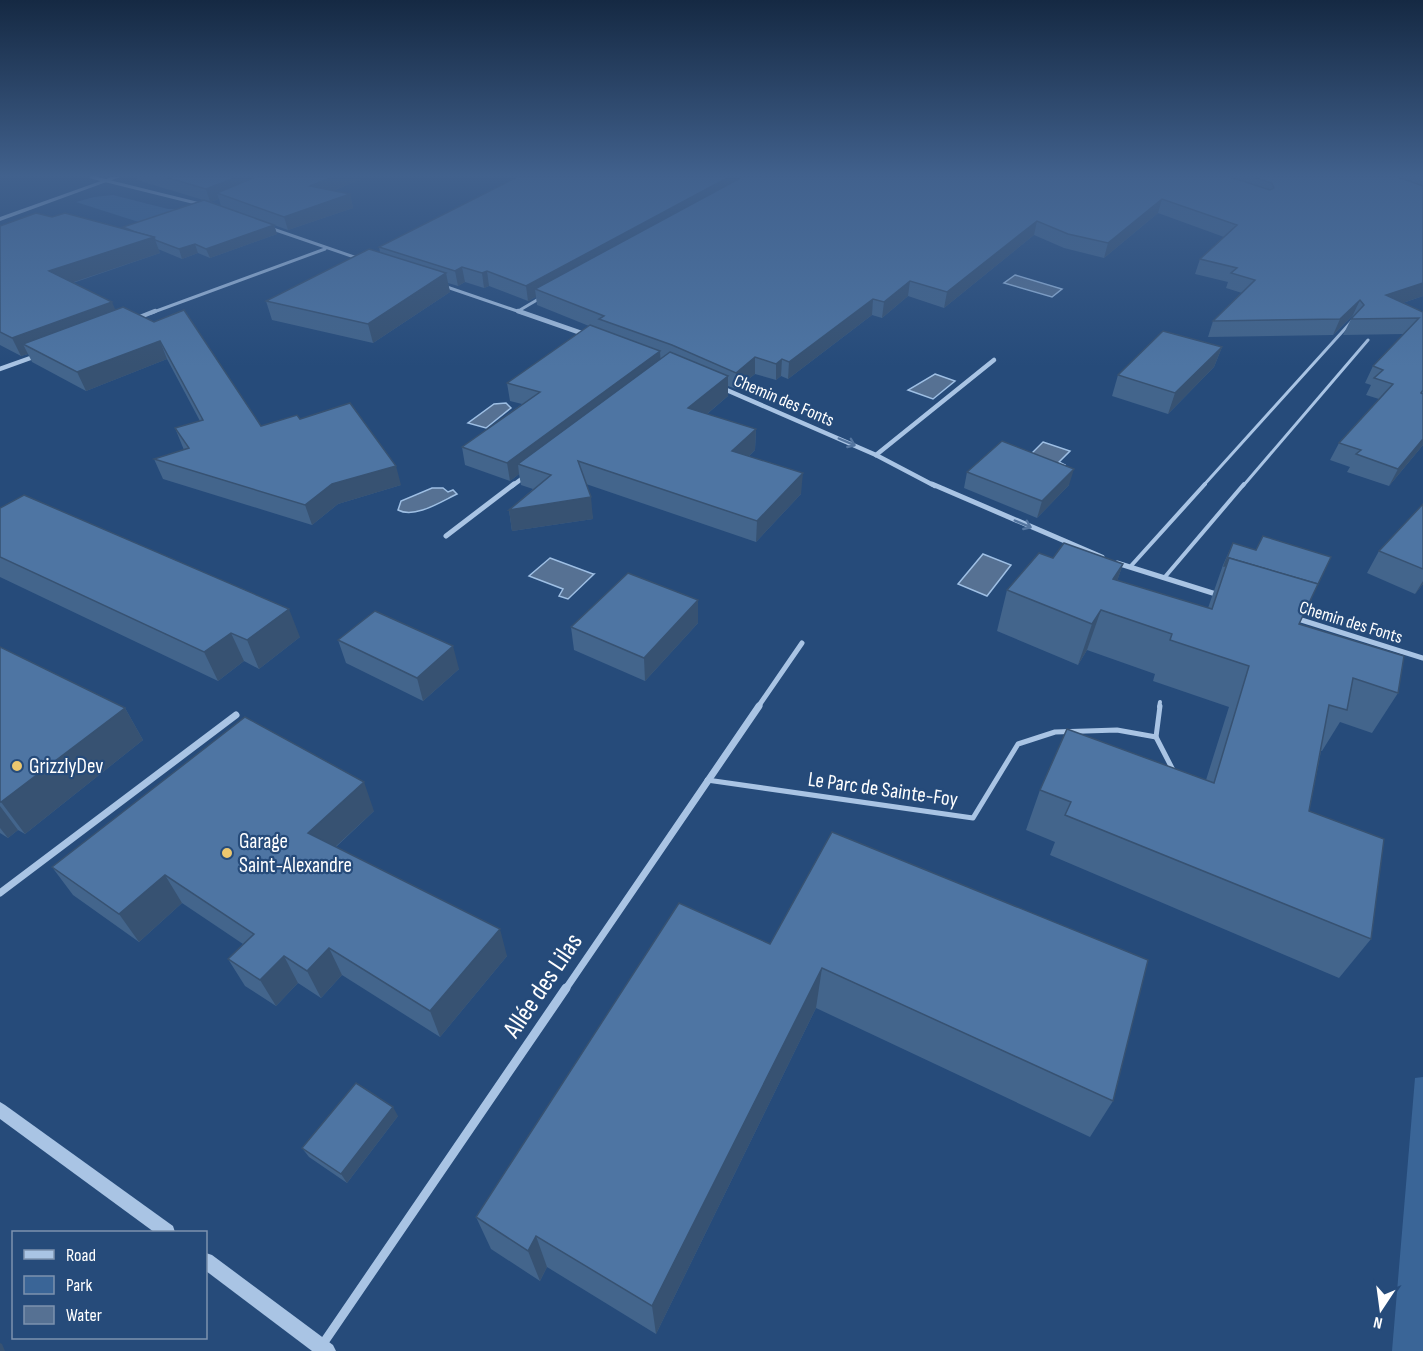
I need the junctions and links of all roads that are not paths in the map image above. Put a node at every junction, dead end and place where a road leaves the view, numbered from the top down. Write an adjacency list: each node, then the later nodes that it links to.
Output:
1 (304, 240): 2 (street)
2 (326, 248): 3 (street); 8 (street)
3 (369, 262)
4 (434, 282): 6 (street)
5 (546, 295): 6 (street)
6 (520, 310): 9 (street)
7 (1353, 319): 18 (lane)
8 (124, 323)
9 (595, 338)
10 (1368, 340): 19 (lane)
11 (45, 352): 13 (street)
12 (994, 360): 15 (street)
13 (0, 369)
14 (712, 384): 15 (street, Chemin des Fonts, one-way to 15)
15 (876, 455): 18 (street, Chemin des Fonts, one-way to 18)
16 (530, 473): 17 (street)
17 (446, 536)
18 (1130, 567): 19 (street, Chemin des Fonts)
19 (1164, 578): 20 (street, Chemin des Fonts)
20 (1231, 598)
21 (1288, 616): 23 (street, Chemin des Fonts)
22 (802, 644): 28 (street, Allée des Lilas)
23 (1423, 658)
24 (1160, 702): 26 (lane)
25 (236, 715): 29 (street)
26 (1156, 737): 27 (lane); 28 (lane, Le Parc de Sainte-Foy)
27 (1176, 777)
28 (707, 780): 33 (street, Allée des Lilas)
29 (0, 893)
30 (0, 1110): 31 (street)
31 (164, 1231)
32 (207, 1262): 33 (street)
33 (322, 1349)

